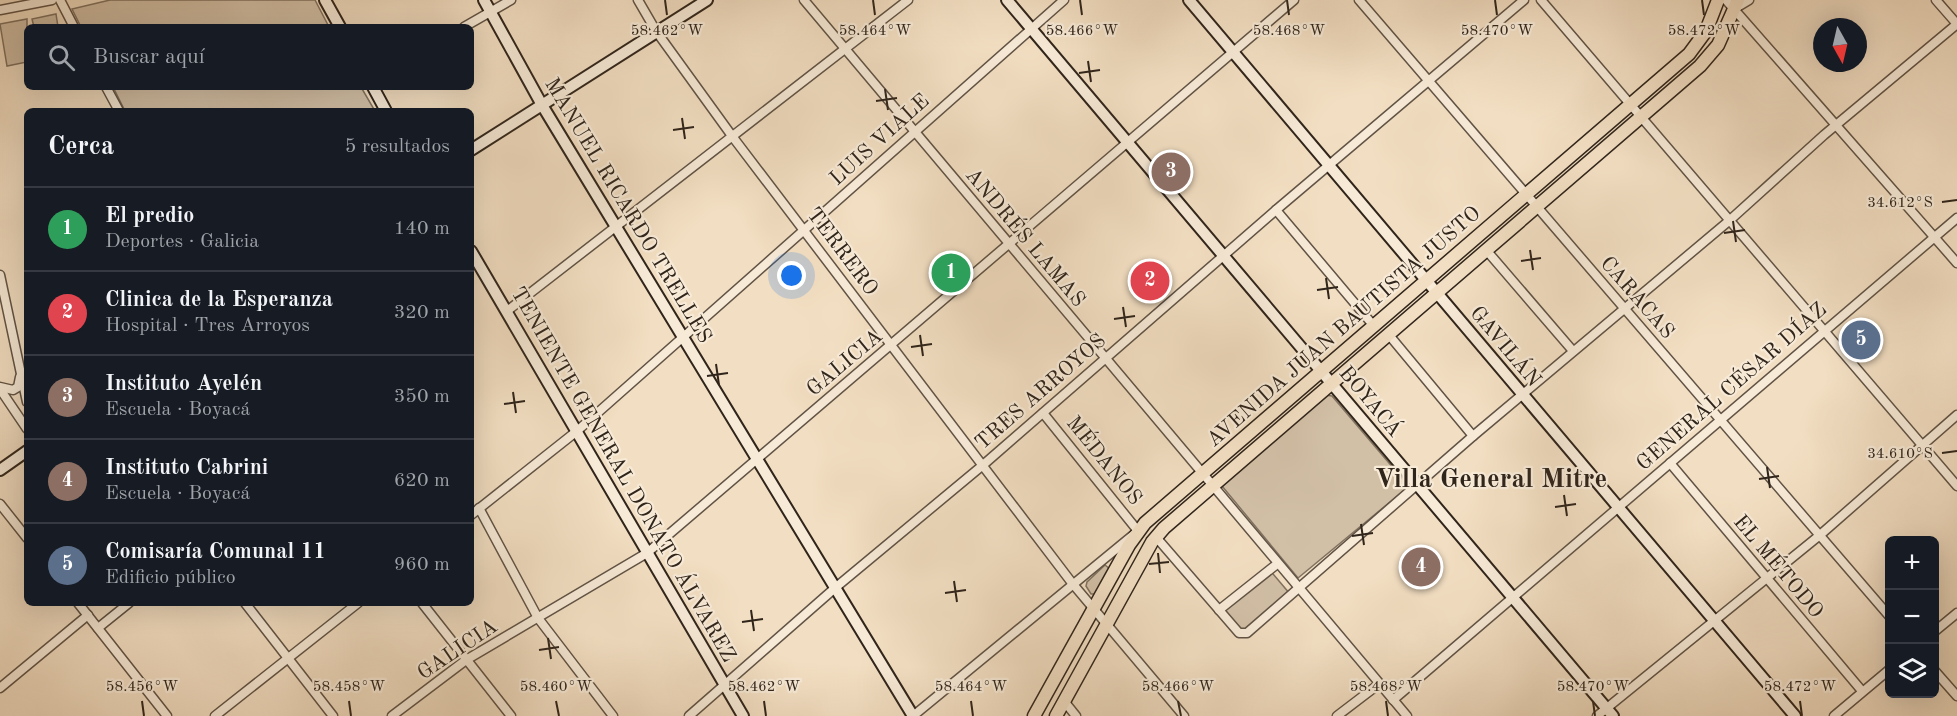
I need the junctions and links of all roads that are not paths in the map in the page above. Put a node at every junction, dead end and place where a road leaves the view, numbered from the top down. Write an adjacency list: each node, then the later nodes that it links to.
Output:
1 (52, 0): 21 (street)
2 (60, 0): 23 (street)
3 (325, 0): 24 (street)
4 (484, 0): 22 (street, MANUEL RICARDO TRELLES)
5 (511, 0): 22 (street)
6 (638, 0): 28 (street, TERRERO)
7 (707, 0): 28 (street)
8 (804, 0): 29 (street, ANDRÉS LAMAS)
9 (908, 0): 29 (street)
10 (1007, 0): 27 (street, BOYACÁ)
11 (1064, 0): 27 (street, LUIS VIALE)
12 (1189, 0): 30 (street, GAVILÁN)
13 (1294, 0): 30 (street, GALICIA)
14 (1359, 0): 31 (street, CARACAS)
15 (1524, 0): 31 (street, TRES ARROYOS)
16 (1541, 0): 35 (street)
17 (1718, 0): 35 (main road, AVENIDA JUAN BAUTISTA JUSTO)
18 (1749, 0): 20 (street)
19 (1936, 0): 26 (street)
20 (1733, 3): 38 (main road, AVENIDA JUAN BAUTISTA JUSTO); 39 (street)
21 (0, 10)
22 (490, 12): 25 (street); 34 (street, MANUEL RICARDO TRELLES)
23 (72, 24)
24 (338, 24)
25 (469, 24)
26 (1957, 24): 39 (street)
27 (1031, 29): 40 (street, LUIS VIALE); 42 (street, BOYACÁ)
28 (656, 31): 34 (street); 41 (street, TERRERO)
29 (844, 48): 40 (street, ANDRÉS LAMAS); 41 (street)
30 (1233, 53): 42 (street, GALICIA); 44 (street, GAVILÁN)
31 (1429, 82): 44 (street, TRES ARROYOS); 45 (street, CARACAS)
32 (108, 90): 36 (street)
33 (375, 90): 37 (street)
34 (542, 105): 43 (street); 50 (street, MANUEL RICARDO TRELLES)
35 (1631, 105): 38 (street); 45 (main road, AVENIDA JUAN BAUTISTA JUSTO)
36 (117, 108)
37 (384, 108)
38 (1641, 117): 46 (main road, AVENIDA JUAN BAUTISTA JUSTO); 49 (street)
39 (1836, 125): 49 (street); 52 (street)
40 (913, 133): 51 (street, LUIS VIALE); 53 (street, ANDRÉS LAMAS)
41 (732, 136): 50 (street); 51 (street, TERRERO)
42 (1128, 143): 53 (street, GALICIA); 56 (street, BOYACÁ)
43 (474, 148)
44 (1328, 166): 47 (street, TRES ARROYOS); 59 (street, GAVILÁN)
45 (1526, 195): 46 (street, CARACAS); 59 (main road, AVENIDA JUAN BAUTISTA JUSTO)
46 (1536, 206): 54 (main road, AVENIDA JUAN BAUTISTA JUSTO); 61 (street, CARACAS)
47 (1276, 210): 56 (street, TRES ARROYOS); 63 (street)
48 (1957, 218): 52 (street, GENERAL CÉSAR DÍAZ)
49 (1730, 220): 61 (street); 64 (street)
50 (615, 225): 62 (street); 66 (street, MANUEL RICARDO TRELLES)
51 (804, 230): 66 (street, LUIS VIALE); 67 (street, TERRERO)
52 (1934, 237): 57 (street); 64 (street, GENERAL CÉSAR DÍAZ)
53 (1010, 245): 67 (street, GALICIA); 69 (street, ANDRÉS LAMAS)
54 (1487, 251): 60 (main road, AVENIDA JUAN BAUTISTA JUSTO); 68 (street)
55 (474, 256): 62 (street, TENIENTE GENERAL DONATO ÁLVAREZ)
56 (1223, 256): 69 (street, TRES ARROYOS); 70 (street, BOYACÁ)
57 (1957, 263)
58 (0, 275): 71 (street)
59 (1425, 281): 60 (street, GAVILÁN); 63 (main road, AVENIDA JUAN BAUTISTA JUSTO)
60 (1437, 295): 65 (main road, AVENIDA JUAN BAUTISTA JUSTO); 75 (street, GAVILÁN)
61 (1623, 308): 68 (street); 78 (street, CARACAS)
62 (507, 311): 80 (street, TENIENTE GENERAL DONATO ÁLVAREZ)
63 (1373, 325): 70 (main road, AVENIDA JUAN BAUTISTA JUSTO)
64 (1822, 331): 78 (street, GENERAL CÉSAR DÍAZ); 82 (street)
65 (1389, 334): 72 (main road, AVENIDA JUAN BAUTISTA JUSTO); 81 (street)
66 (683, 337): 80 (street, LUIS VIALE); 84 (street, MANUEL RICARDO TRELLES)
67 (892, 345): 84 (street, GALICIA); 86 (street, TERRERO)
68 (1573, 351): 75 (street)
69 (1106, 359): 76 (street, TRES ARROYOS); 88 (street, ANDRÉS LAMAS)
70 (1319, 370): 72 (street, BOYACÁ); 88 (main road, AVENIDA JUAN BAUTISTA JUSTO)
71 (20, 377): 73 (street); 74 (street)
72 (1332, 385): 89 (main road, AVENIDA JUAN BAUTISTA JUSTO); 90 (street, BOYACÁ)
73 (0, 388): 79 (street)
74 (24, 391)
75 (1522, 394): 81 (street); 93 (street, GAVILÁN)
76 (1043, 412): 86 (street, TRES ARROYOS); 96 (street, MÉDANOS)
77 (1957, 415): 82 (street)
78 (1720, 421): 85 (street, GENERAL CÉSAR DÍAZ); 98 (street, CARACAS)
79 (24, 424)
80 (577, 431): 94 (street, LUIS VIALE); 100 (street, TENIENTE GENERAL DONATO ÁLVAREZ)
81 (1473, 436): 90 (street)
82 (1921, 446): 91 (street); 98 (street)
83 (24, 452): 87 (street)
84 (757, 459): 100 (street, GALICIA); 104 (street, MANUEL RICARDO TRELLES)
85 (1670, 463): 93 (street, GENERAL CÉSAR DÍAZ); 102 (street, EL MÉTODO)
86 (983, 465): 103 (street, TERRERO); 104 (street, TRES ARROYOS)
87 (0, 470)
88 (1202, 474): 89 (street, ANDRÉS LAMAS); 96 (main road, AVENIDA JUAN BAUTISTA JUSTO)
89 (1213, 486): 99 (main road, AVENIDA JUAN BAUTISTA JUSTO); 101 (street, ANDRÉS LAMAS)
90 (1418, 486): 105 (street); 106 (street, BOYACÁ)
91 (1957, 486)
92 (0, 504): 97 (street)
93 (1617, 507): 106 (street, GENERAL CÉSAR DÍAZ); 118 (street, GAVILÁN)
94 (479, 508): 95 (street, LUIS VIALE); 117 (street)
95 (474, 512)
96 (1138, 531): 103 (street); 112 (main road, AVENIDA JUAN BAUTISTA JUSTO)
97 (24, 534)
98 (1820, 535): 102 (street); 114 (street, CARACAS)
99 (1156, 537): 113 (street); 119 (main road, AVENIDA JUAN BAUTISTA JUSTO)
100 (647, 553): 117 (street, GALICIA); 126 (street, TENIENTE GENERAL DONATO ÁLVAREZ)
101 (1276, 564): 105 (street, ANDRÉS LAMAS); 113 (street)
102 (1766, 578): 118 (street); 129 (street, EL MÉTODO)
103 (1072, 583): 112 (street, TERRERO); 142 (street)
104 (835, 588): 126 (street, TRES ARROYOS); 142 (street, MANUEL RICARDO TRELLES)
105 (1298, 590): 113 (street); 127 (street, ANDRÉS LAMAS)
106 (1512, 598): 131 (street, GENERAL CÉSAR DÍAZ); 133 (street, BOYACÁ)
107 (80, 606): 116 (street)
108 (125, 606): 120 (street)
109 (247, 606): 122 (street)
110 (354, 606): 122 (street)
111 (424, 606): 123 (street)
112 (1094, 609): 119 (street, TERRERO); 143 (main road, AVENIDA JUAN BAUTISTA JUSTO)
113 (1219, 610)
114 (1885, 611)
115 (1957, 613): 121 (street)
116 (88, 615): 120 (street); 128 (street)
117 (538, 618): 123 (street, GALICIA); 139 (street)
118 (1714, 620): 133 (street); 150 (street, GAVILÁN)
119 (1107, 622): 132 (main road, AVENIDA JUAN BAUTISTA JUSTO); 146 (street, TERRERO)
120 (98, 628): 134 (street)
121 (1939, 629)
122 (289, 659): 135 (street); 136 (street)
123 (466, 660): 137 (street, GALICIA); 138 (street)
124 (1885, 673): 129 (street)
125 (1939, 675): 130 (street)
126 (725, 684): 140 (street, TRES ARROYOS); 141 (street, TENIENTE GENERAL DONATO ÁLVAREZ)
127 (1379, 684): 131 (street, ANDRÉS LAMAS); 147 (street)
128 (0, 688)
129 (1862, 692): 151 (street)
130 (1957, 696)
131 (1393, 700): 148 (street, ANDRÉS LAMAS)
132 (1064, 701): 144 (main road, AVENIDA JUAN BAUTISTA JUSTO); 145 (street)
133 (1610, 712): 149 (street)
134 (167, 716)
135 (215, 716)
136 (333, 716)
137 (392, 716)
138 (511, 716)
139 (613, 716)
140 (689, 716)
141 (743, 716)
142 (913, 716)
143 (1034, 716)
144 (1056, 716)
145 (1076, 716)
146 (1184, 716)
147 (1337, 716)
148 (1407, 716)
149 (1597, 716)
150 (1795, 716)
151 (1834, 716)

